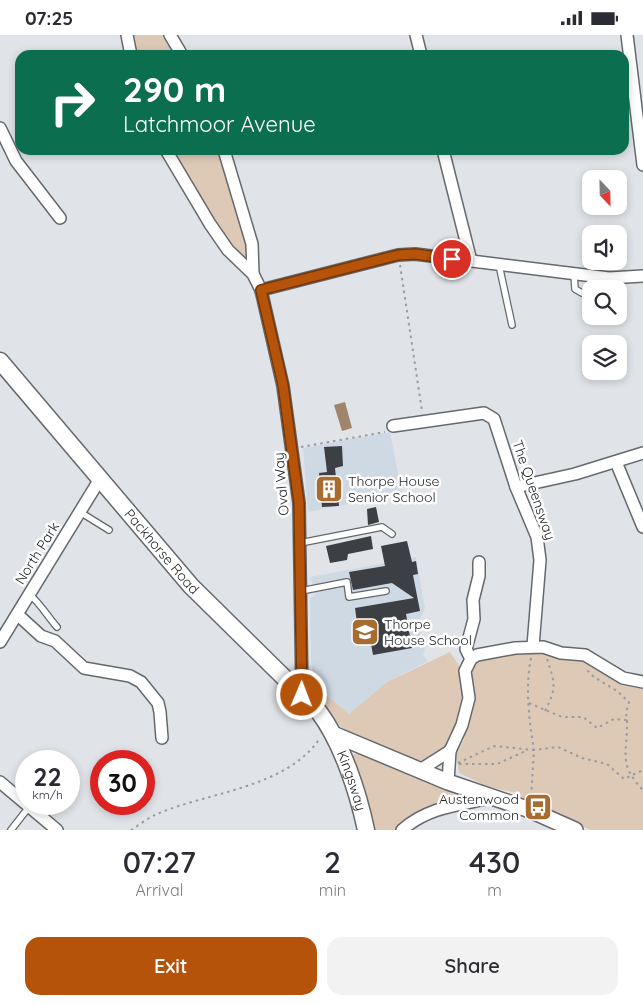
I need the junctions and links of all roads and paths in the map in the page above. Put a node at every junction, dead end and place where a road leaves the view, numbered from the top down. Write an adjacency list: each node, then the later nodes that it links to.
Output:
1 (126, 35): 5 (street)
2 (170, 35): 6 (street)
3 (416, 35): 7 (street)
4 (626, 35): 8 (street)
5 (130, 50)
6 (179, 50)
7 (420, 50)
8 (628, 50)
9 (629, 58): 14 (street)
10 (0, 128): 15 (street)
11 (169, 155): 20 (street, Oval Way)
12 (225, 155): 20 (street)
13 (444, 155): 17 (street)
14 (643, 165)
15 (60, 218)
16 (398, 255): 17 (street); 22 (street); 26 (path)
17 (471, 261): 18 (street)
18 (498, 265): 19 (street); 24 (lane)
19 (574, 274): 21 (street); 23 (lane)
20 (252, 275): 22 (street, Oval Way)
21 (643, 276)
22 (261, 290): 28 (street, Oval Way)
23 (582, 293)
24 (512, 325)
25 (0, 361): 31 (main road, Packhorse Road)
26 (424, 421): 27 (street, The Queensway); 32 (street, The Queensway)
27 (393, 426): 28 (path)
28 (293, 449): 37 (street, Oval Way)
29 (643, 453): 30 (street)
30 (616, 462): 32 (street); 34 (street)
31 (100, 479): 33 (street, North Park); 49 (main road, Packhorse Road)
32 (516, 487): 45 (street, The Queensway)
33 (80, 512): 35 (lane); 41 (street, North Park)
34 (643, 527)
35 (109, 530)
36 (392, 534): 37 (lane)
37 (300, 543): 39 (street, Oval Way)
38 (479, 562): 47 (street)
39 (301, 591): 40 (lane); 49 (street, Oval Way)
40 (386, 591)
41 (29, 594): 42 (street, North Park); 43 (lane)
42 (18, 615): 44 (street, North Park); 54 (street)
43 (57, 627)
44 (0, 642)
45 (538, 647): 46 (street); 47 (street); 50 (path); 51 (path)
46 (577, 654): 48 (street); 52 (path)
47 (471, 659): 57 (street)
48 (643, 682)
49 (302, 695): 53 (main road, Packhorse Road)
50 (529, 703): 51 (path); 56 (path)
51 (545, 711): 52 (path)
52 (627, 720): 60 (path)
53 (331, 730): 58 (street); 71 (path); 72 (main road, Kingsway)
54 (162, 738)
55 (528, 750): 55 (path); 56 (path)
56 (534, 750): 60 (path); 66 (path)
57 (450, 751): 58 (street); 61 (street)
58 (420, 770): 61 (street)
59 (642, 771): 60 (path)
60 (630, 777): 63 (path)
61 (448, 781): 65 (street)
62 (0, 782): 64 (street)
63 (643, 790)
64 (15, 795)
65 (491, 798): 66 (street); 73 (street)
66 (530, 811): 74 (street)
67 (23, 815): 69 (lane)
68 (39, 815): 70 (street)
69 (11, 830)
70 (57, 830)
71 (131, 830)
72 (366, 830)
73 (402, 830)
74 (576, 830)

